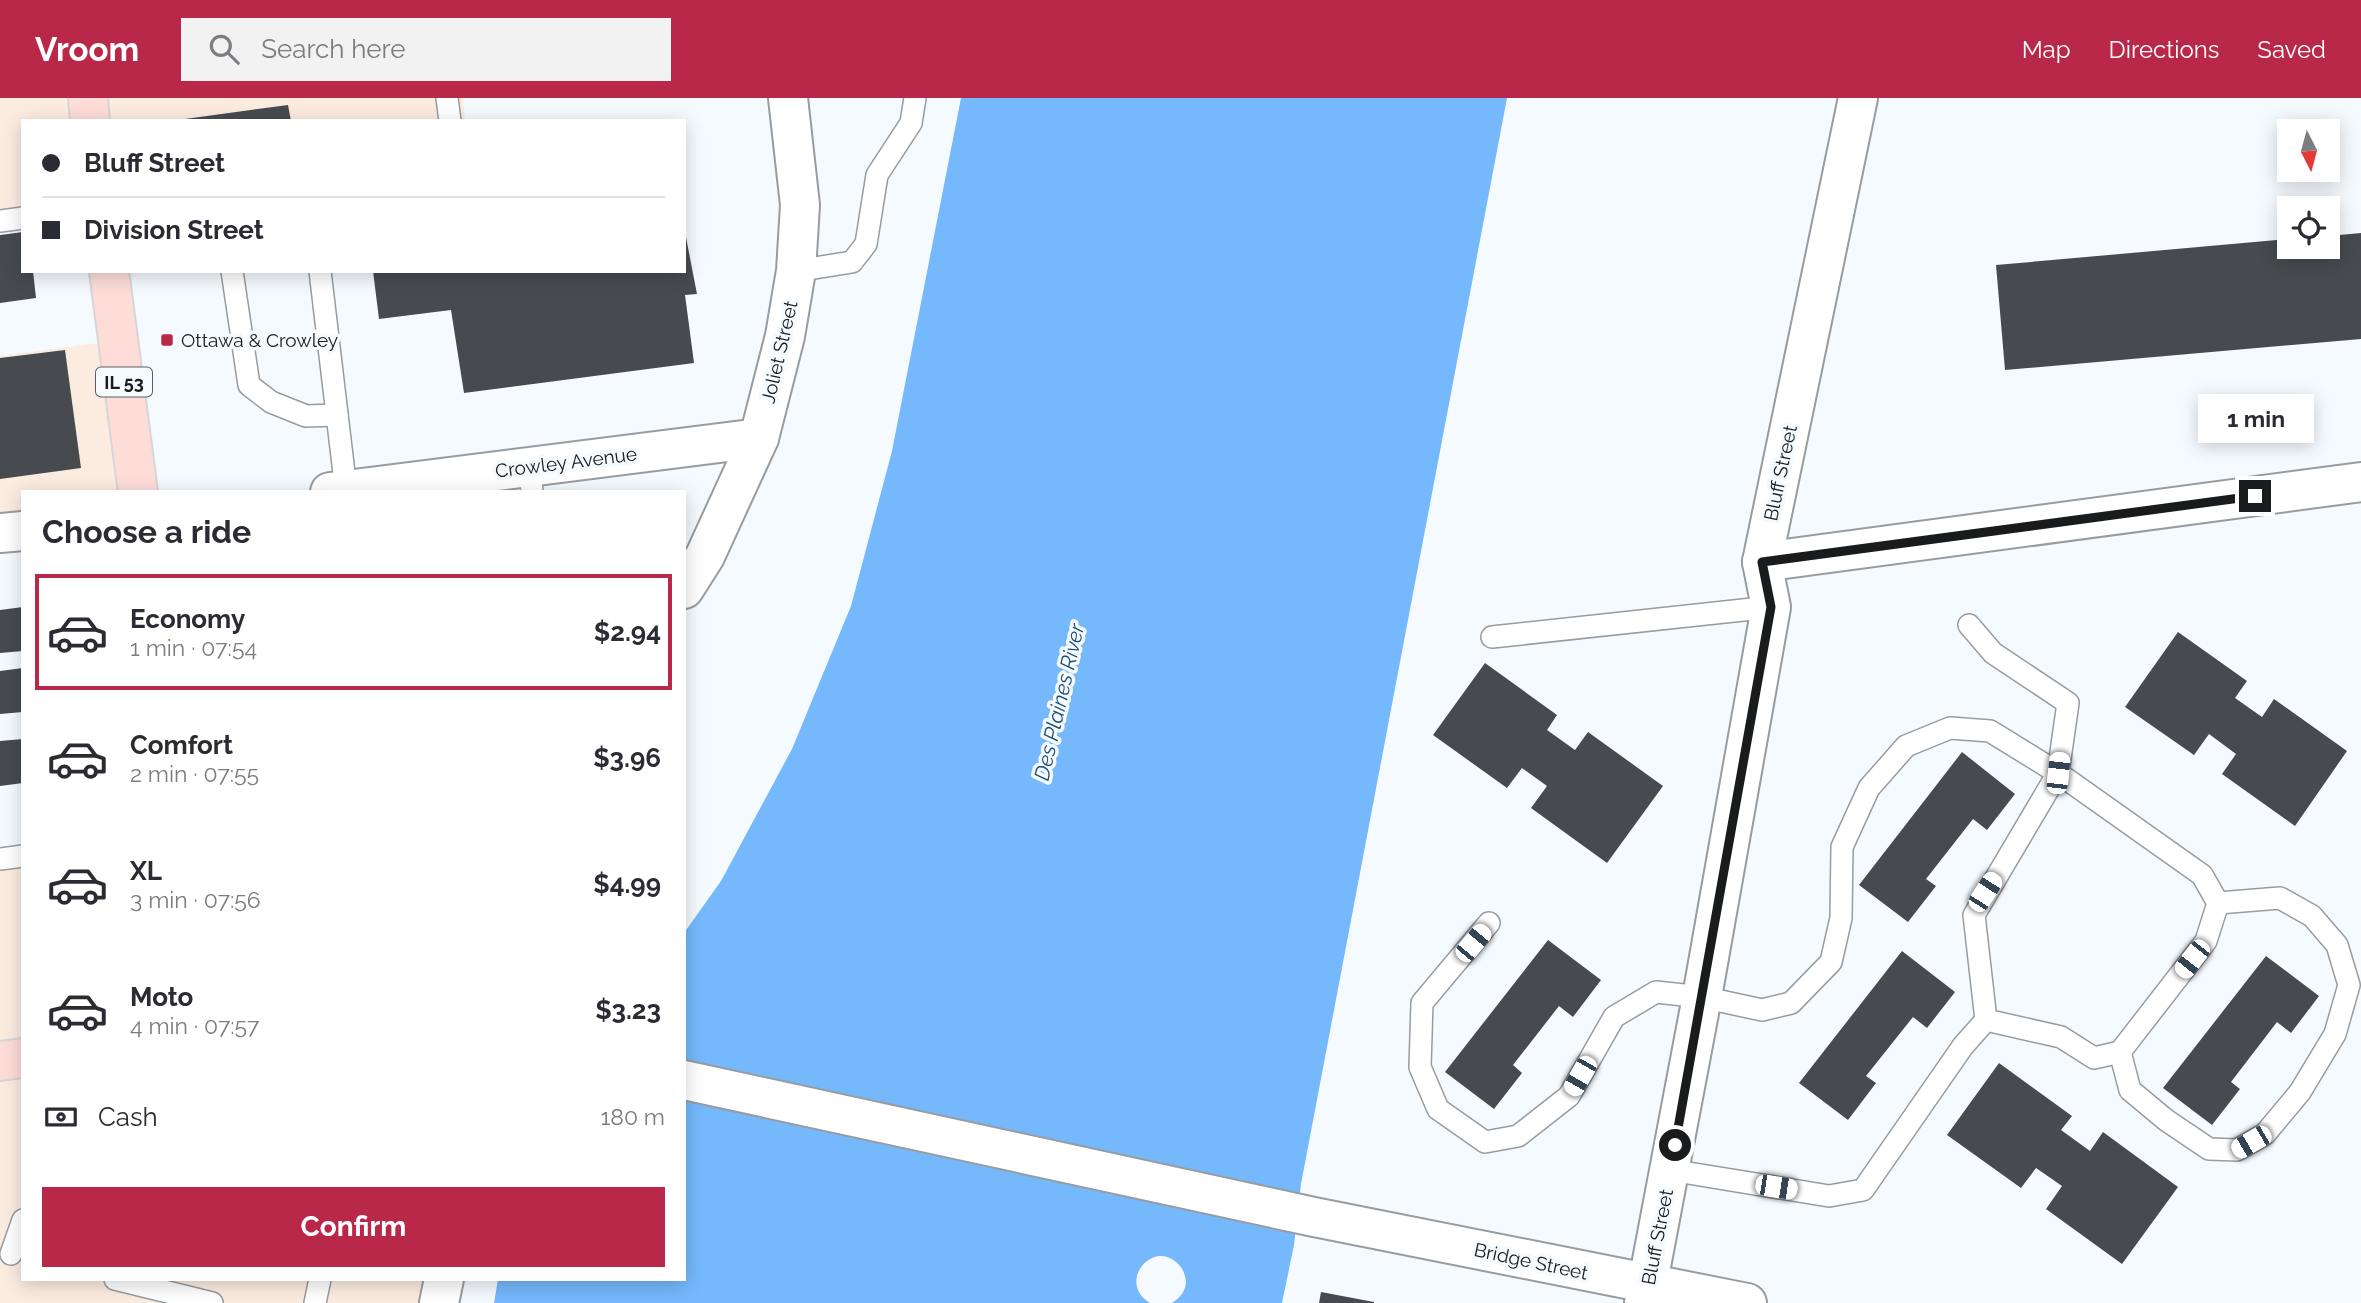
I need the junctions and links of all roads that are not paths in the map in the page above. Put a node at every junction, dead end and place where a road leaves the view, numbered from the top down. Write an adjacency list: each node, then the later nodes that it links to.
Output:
1 (88, 98): 6 (main road)
2 (447, 98): 7 (lane)
3 (788, 98): 10 (street, Joliet Street)
4 (915, 98): 10 (lane)
5 (1858, 98): 23 (street, Bluff Street)
6 (90, 119)
7 (450, 119)
8 (21, 218): 9 (lane)
9 (0, 221)
10 (796, 271): 15 (street, Joliet Street)
11 (109, 273): 18 (main road, IL 53)
12 (232, 273): 14 (lane)
13 (320, 273): 14 (lane)
14 (337, 415): 19 (lane)
15 (759, 438): 16 (street, Crowley Avenue); 24 (street, Joliet Street)
16 (531, 480): 20 (street, Crowley Avenue)
17 (2361, 482): 23 (street)
18 (138, 490)
19 (338, 490)
20 (356, 490)
21 (21, 531): 22 (street)
22 (0, 533)
23 (1762, 562): 25 (street, Bluff Street)
24 (686, 586)
25 (1771, 607): 27 (lane); 33 (street, Bluff Street)
26 (1969, 625): 28 (lane)
27 (1492, 637)
28 (2058, 773): 31 (lane); 33 (lane); 34 (lane)
29 (21, 856): 30 (lane)
30 (0, 859)
31 (2218, 903): 35 (lane); 35 (lane)
32 (1489, 923): 33 (lane)
33 (1702, 997): 39 (street, Bluff Street)
34 (1986, 1020): 35 (lane); 39 (lane)
35 (2120, 1052)
36 (21, 1058): 37 (main road)
37 (0, 1061)
38 (686, 1080): 45 (street, Bridge Street)
39 (1670, 1170): 45 (street, Bluff Street)
40 (21, 1226): 41 (lane)
41 (11, 1254)
42 (123, 1281): 46 (lane)
43 (320, 1281): 47 (lane)
44 (444, 1281): 48 (street)
45 (1646, 1294): 49 (street, Bridge Street)
46 (212, 1303)
47 (315, 1303)
48 (439, 1303)
49 (1747, 1303)

